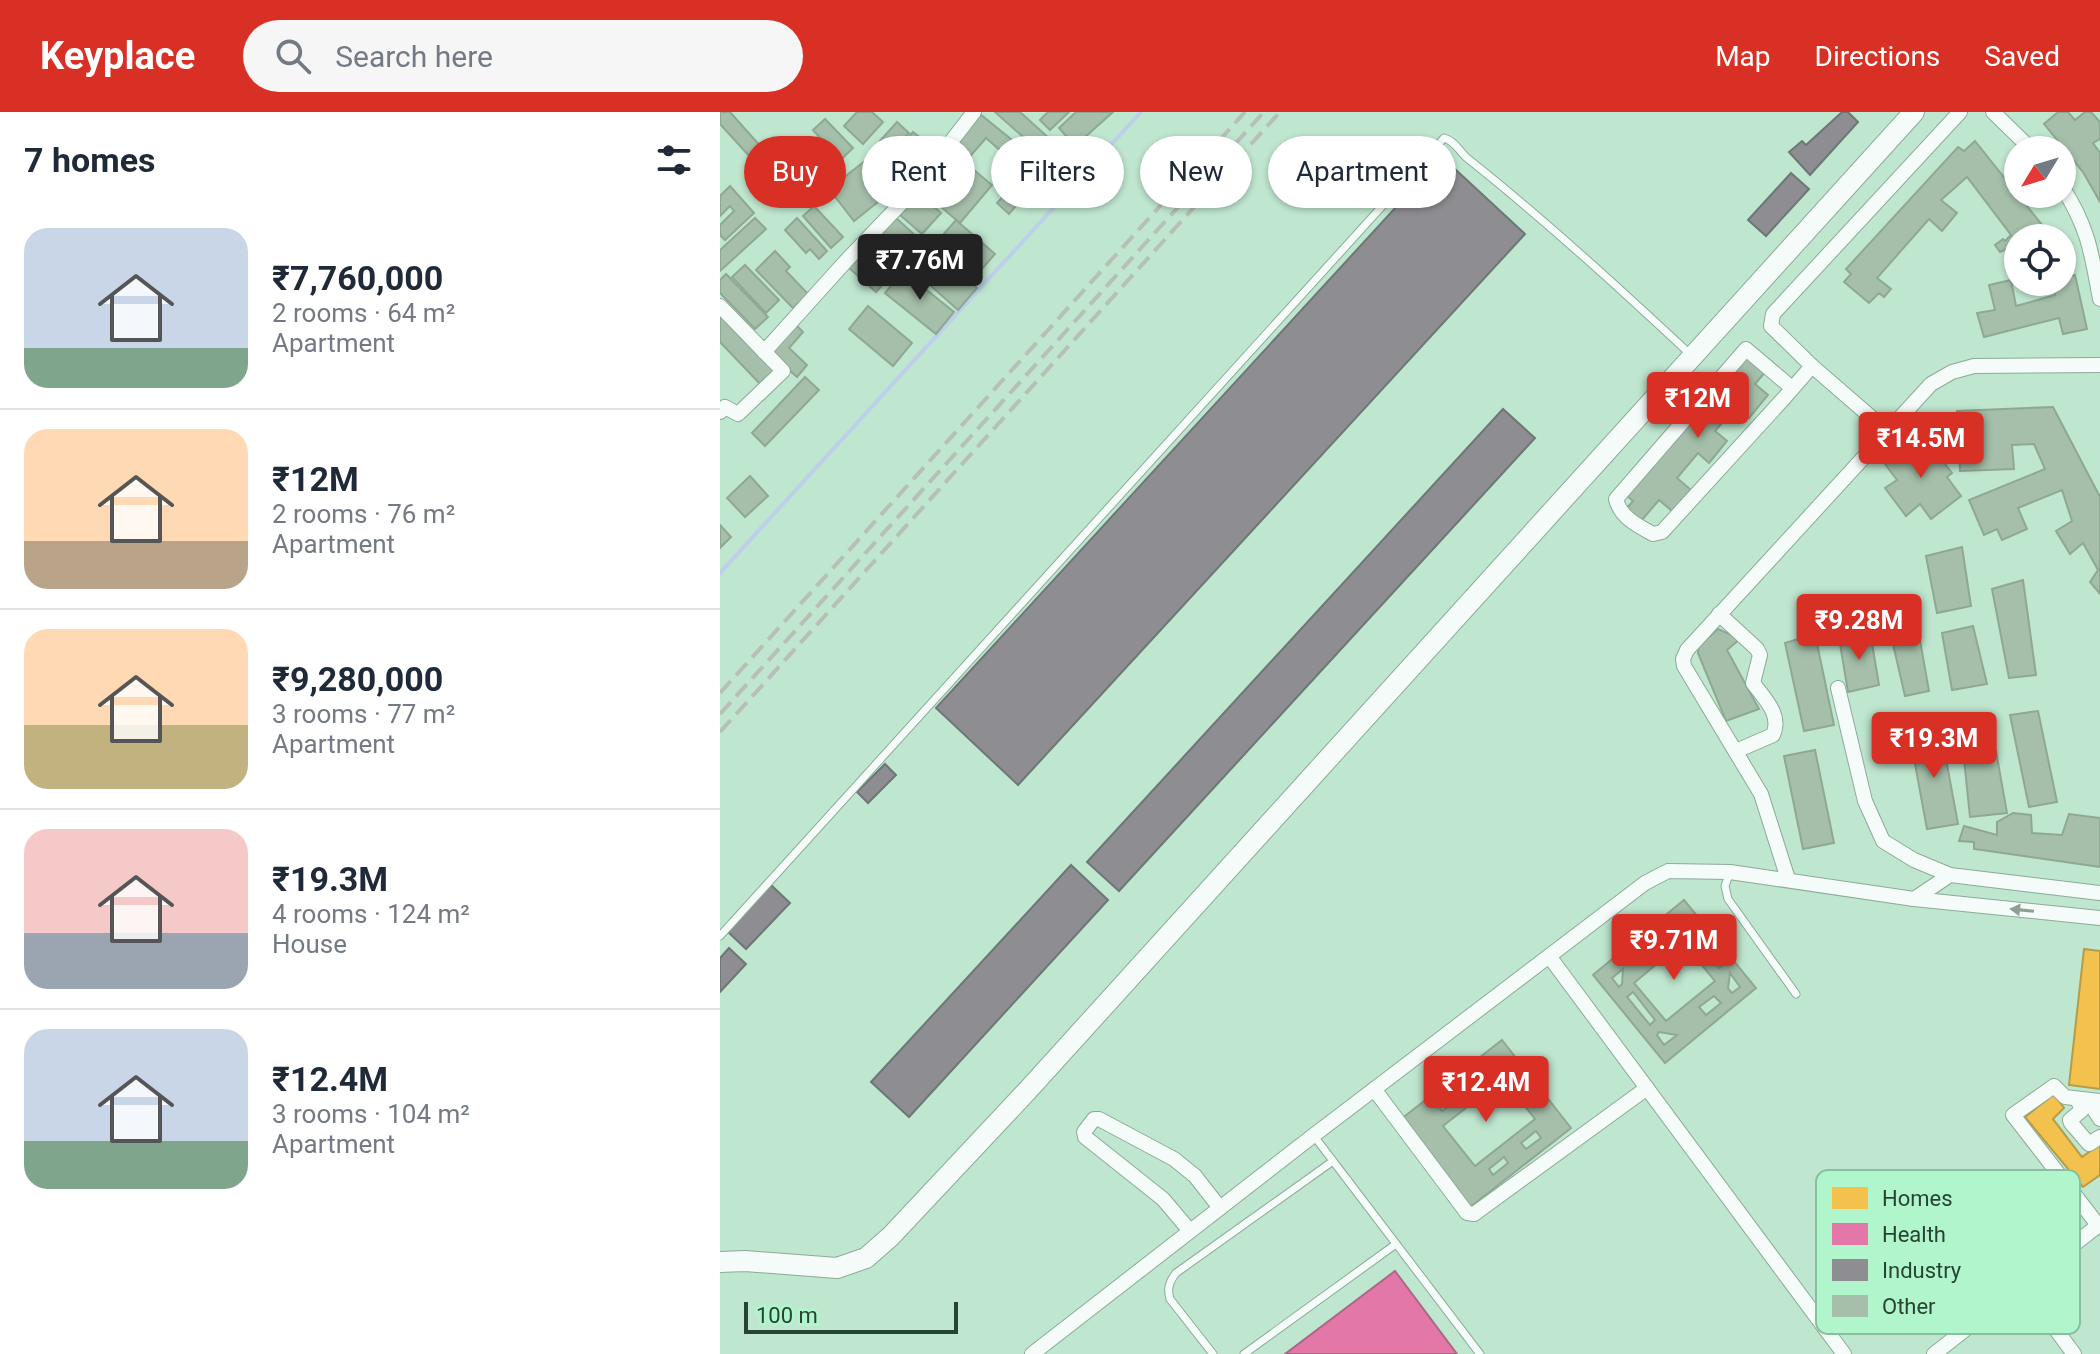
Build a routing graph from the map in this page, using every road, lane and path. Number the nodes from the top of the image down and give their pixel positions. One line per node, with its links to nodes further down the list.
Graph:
1 (974, 112): 9 (street)
2 (1960, 112): 12 (street)
3 (1993, 112): 5 (street)
4 (1906, 115): 10 (street)
5 (2018, 136)
6 (2075, 208): 7 (street)
7 (2100, 299)
8 (720, 306): 9 (street)
9 (764, 352): 14 (street)
10 (1693, 357): 27 (lane); 44 (street)
11 (2100, 365): 15 (street)
12 (1812, 366): 13 (street); 15 (street)
13 (1792, 388): 13 (street)
14 (720, 412)
15 (1887, 431): 16 (street)
16 (1719, 614): 18 (street); 18 (street)
17 (1838, 688): 20 (street)
18 (1736, 751): 21 (street)
19 (1730, 872): 21 (street); 28 (street); 29 (lane)
20 (1950, 875): 22 (street); 24 (street)
21 (1788, 879): 24 (street)
22 (2079, 891): 23 (street); 25 (street)
23 (2100, 893)
24 (1914, 899): 25 (street, one-way to 24)
25 (2078, 916): 26 (street)
26 (2100, 918)
27 (720, 936)
28 (1549, 956): 30 (street); 31 (street)
29 (1796, 994)
30 (1647, 1088): 31 (street); 45 (street)
31 (1374, 1089): 34 (street)
32 (2088, 1100): 33 (street); 35 (street); 37 (street)
33 (2100, 1119)
34 (1314, 1135): 36 (lane); 39 (street)
35 (2100, 1137)
36 (1333, 1161): 43 (lane); 50 (lane)
37 (2056, 1170)
38 (2080, 1200): 40 (street)
39 (1220, 1208): 41 (street); 41 (street)
40 (2099, 1224): 42 (street)
41 (1190, 1231): 49 (street)
42 (2080, 1239)
43 (1396, 1244): 51 (lane); 52 (lane)
44 (720, 1262)
45 (1816, 1316)
46 (1829, 1334): 53 (street)
47 (1960, 1334): 54 (street)
48 (2059, 1334): 55 (street)
49 (1032, 1354)
50 (1213, 1354)
51 (1244, 1354)
52 (1480, 1354)
53 (1844, 1354)
54 (1934, 1354)
55 (2074, 1354)

